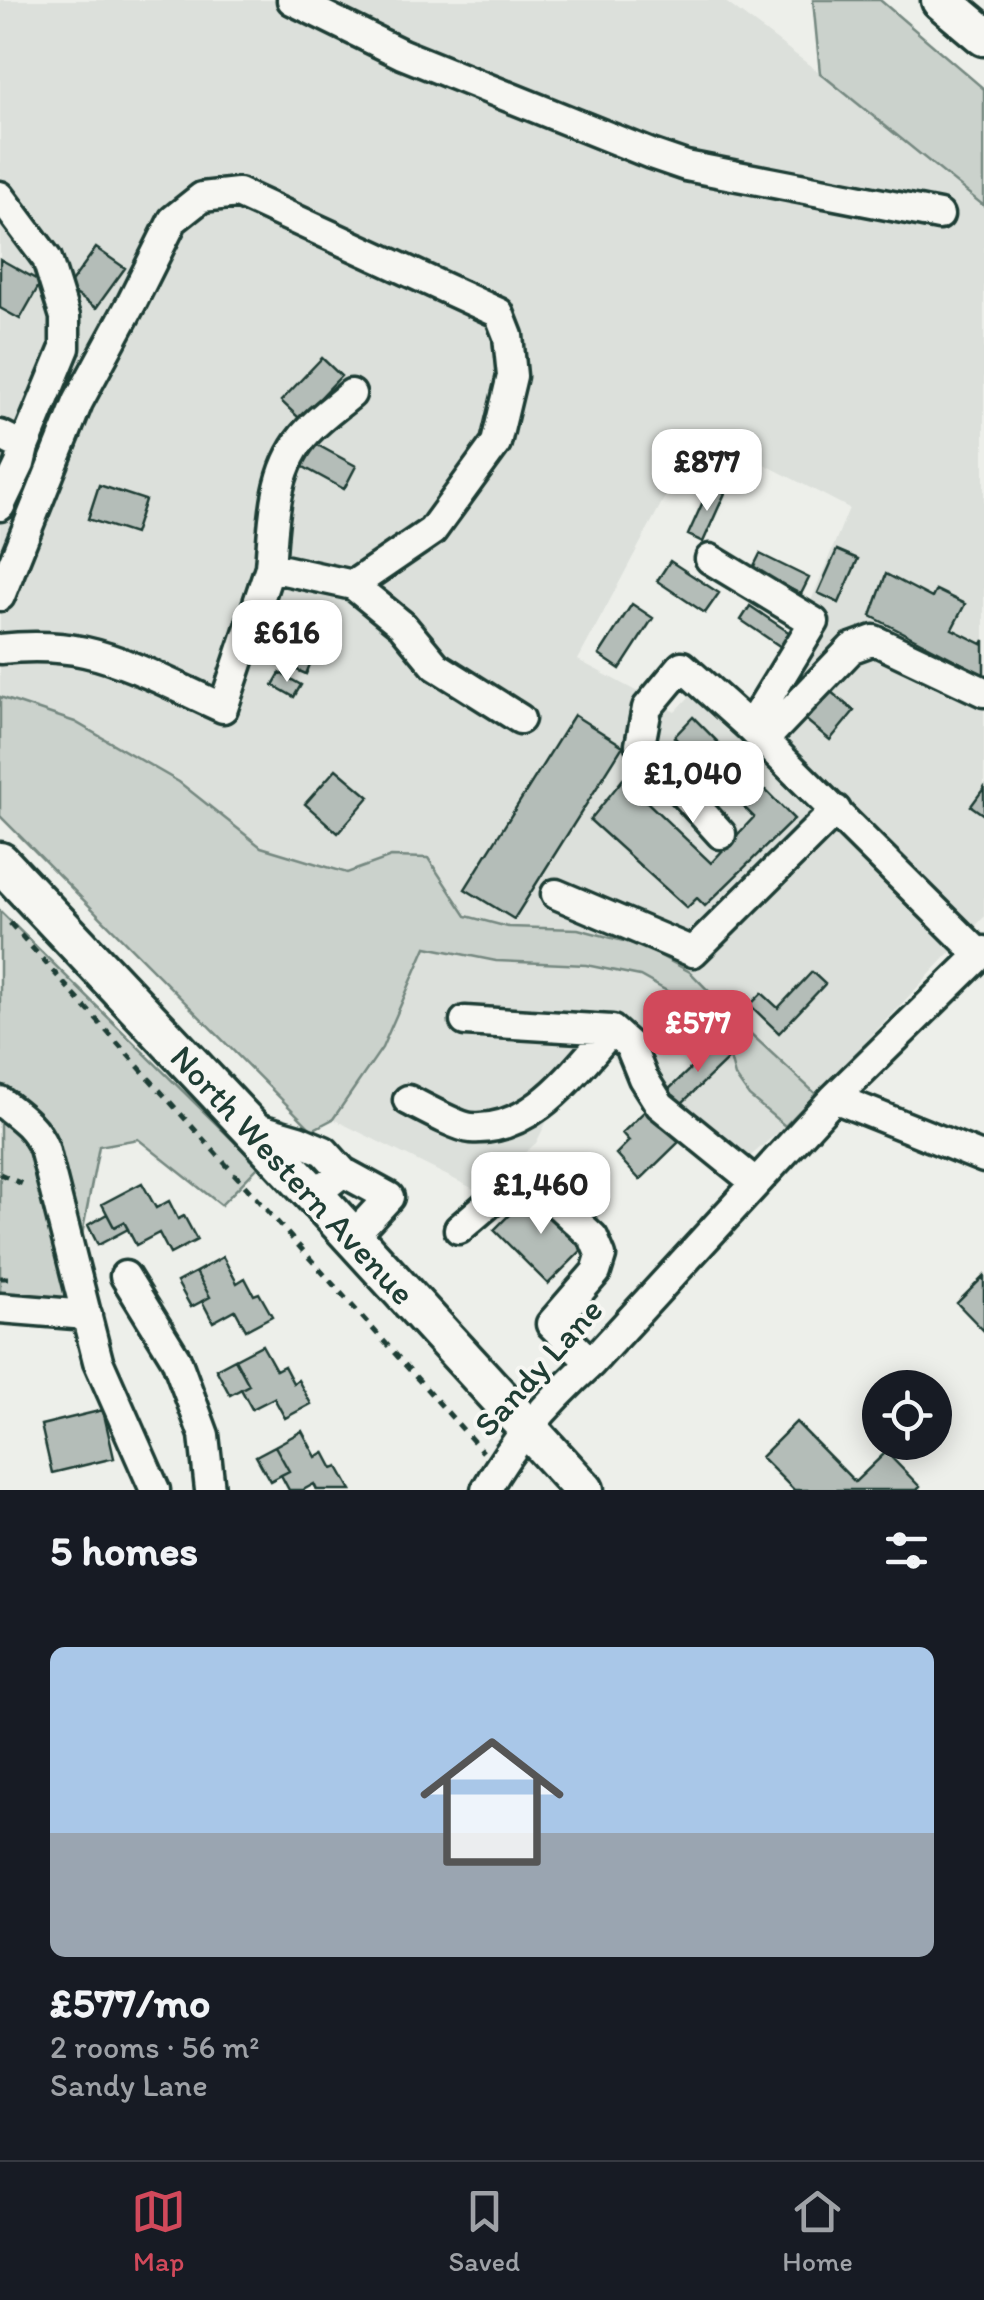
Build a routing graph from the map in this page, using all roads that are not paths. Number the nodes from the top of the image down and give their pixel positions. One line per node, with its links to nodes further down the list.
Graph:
1 (292, 0): 5 (street)
2 (941, 0): 3 (highway)
3 (984, 36)
4 (0, 196): 7 (street)
5 (938, 216)
6 (351, 394): 10 (street)
7 (12, 441): 8 (street)
8 (0, 506)
9 (710, 559): 16 (street)
10 (270, 568): 11 (street); 13 (street)
11 (354, 585): 12 (street); 15 (street)
12 (0, 596)
13 (0, 649)
14 (984, 692): 16 (street)
15 (520, 719)
16 (757, 734): 17 (street); 18 (street)
17 (836, 810): 20 (street); 21 (street)
18 (721, 834)
19 (0, 862): 28 (highway, North Western Avenue)
20 (556, 894)
21 (982, 953): 24 (street, Sandy Lane)
22 (465, 1021): 23 (street)
23 (612, 1030): 26 (street); 29 (street)
24 (834, 1098): 27 (street); 29 (street, Sandy Lane)
25 (0, 1100): 34 (street)
26 (408, 1100)
27 (984, 1158)
28 (329, 1183): 31 (highway, North Western Avenue); 31 (street)
29 (756, 1183): 35 (street, Sandy Lane)
30 (459, 1230): 35 (street)
31 (352, 1236): 36 (highway, North Western Avenue)
32 (125, 1276): 39 (street)
33 (0, 1308): 34 (street)
34 (86, 1315): 38 (street)
35 (591, 1362): 36 (street, Sandy Lane)
36 (527, 1430): 37 (street, Sandy Lane); 40 (highway, North Western Avenue)
37 (492, 1479)
38 (155, 1490)
39 (210, 1490)
40 (584, 1490)

